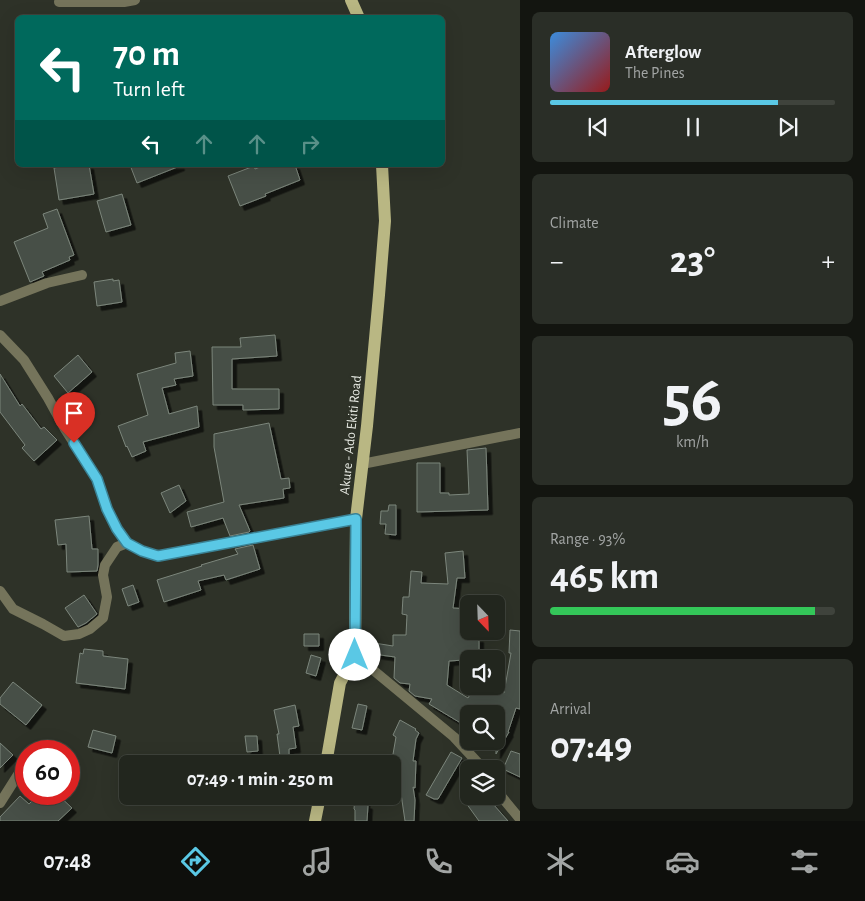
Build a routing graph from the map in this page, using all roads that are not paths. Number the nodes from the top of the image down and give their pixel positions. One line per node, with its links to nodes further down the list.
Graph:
1 (135, 0): 3 (street)
2 (352, 0): 4 (main road)
3 (59, 2)
4 (357, 15)
5 (382, 167): 10 (main road, Akure - Ado Ekiti Road)
6 (82, 275): 7 (street)
7 (0, 301)
8 (0, 335): 12 (street)
9 (520, 433): 10 (street)
10 (362, 464): 11 (main road, Akure - Ado Ekiti Road)
11 (356, 519): 12 (street); 15 (main road, Akure - Ado Ekiti Road)
12 (127, 543): 14 (street)
13 (0, 591): 14 (street)
14 (4, 605)
15 (355, 655): 16 (main road, Akure - Ado Ekiti Road); 17 (street)
16 (328, 755)
17 (475, 760)
18 (15, 779): 20 (street)
19 (505, 801): 22 (street)
20 (0, 803)
21 (318, 805): 23 (main road)
22 (520, 819)
23 (315, 821)

